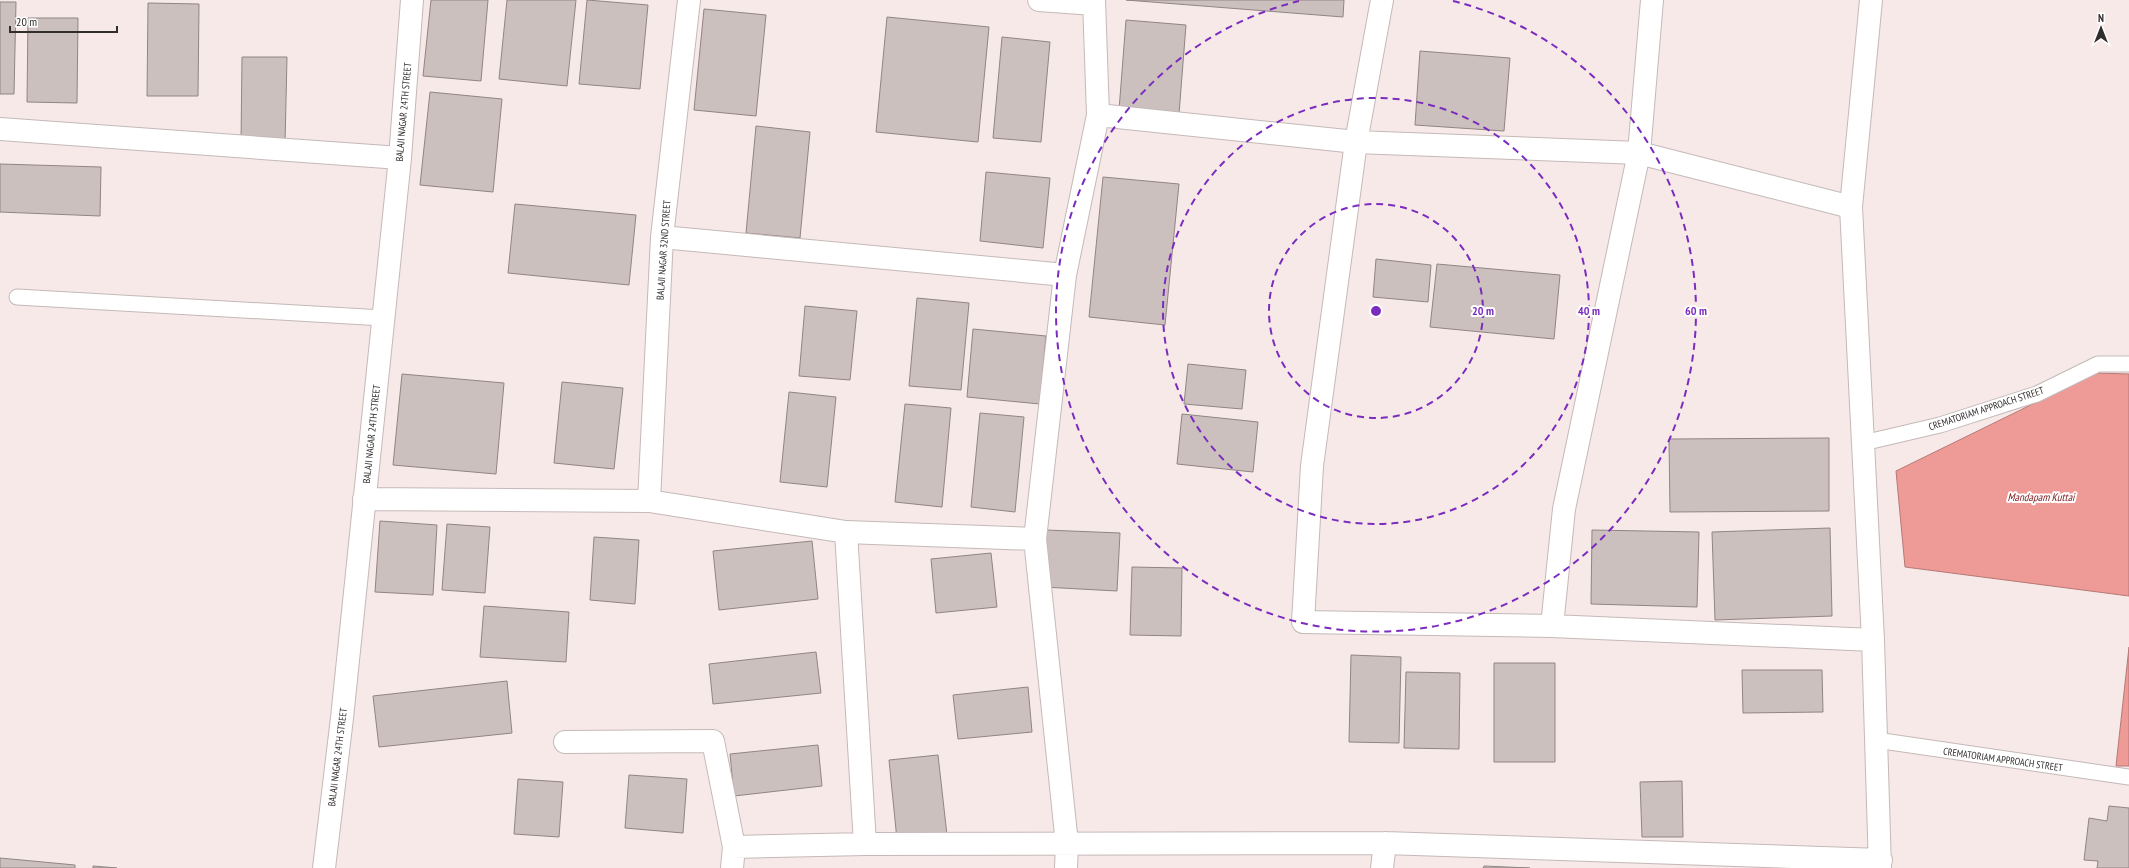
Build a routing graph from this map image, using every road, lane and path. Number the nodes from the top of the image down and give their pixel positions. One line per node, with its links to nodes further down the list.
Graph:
1 (412, 0): 12 (street, BALAJI NAGAR 24TH STREET)
2 (688, 0): 14 (street, BALAJI NAGAR 32ND STREET)
3 (1039, 0): 7 (street)
4 (1382, 0): 10 (street)
5 (1652, 0): 11 (street)
6 (1871, 0): 13 (street)
7 (1094, 2): 8 (street)
8 (1098, 115): 10 (street); 15 (street)
9 (0, 129): 12 (street)
10 (1356, 142): 11 (street); 24 (street)
11 (1639, 153): 13 (street); 24 (street)
12 (400, 158): 17 (street, BALAJI NAGAR 24TH STREET)
13 (1851, 207): 19 (street)
14 (662, 237): 15 (street); 21 (street, BALAJI NAGAR 32ND STREET)
15 (1066, 275): 23 (street)
16 (17, 297): 17 (lane)
17 (383, 318): 20 (street, BALAJI NAGAR 24TH STREET)
18 (2129, 364): 19 (lane, CREMATORIAM APPROACH STREET)
19 (1863, 443): 25 (street)
20 (364, 499): 21 (street); 35 (street, BALAJI NAGAR 24TH STREET)
21 (649, 501): 22 (street)
22 (846, 532): 23 (street); 30 (street)
23 (1035, 539): 31 (street)
24 (1552, 626): 25 (street)
25 (1873, 640): 26 (street)
26 (1876, 740): 28 (lane, CREMATORIAM APPROACH STREET); 34 (street)
27 (565, 742): 32 (street)
28 (2129, 777)
29 (1385, 843): 31 (street); 33 (street); 37 (street)
30 (865, 844): 31 (street); 32 (street)
31 (1067, 844): 36 (street)
32 (733, 858)
33 (1617, 859): 34 (street)
34 (1881, 864)
35 (324, 868)
36 (1066, 868)
37 (1382, 868)

